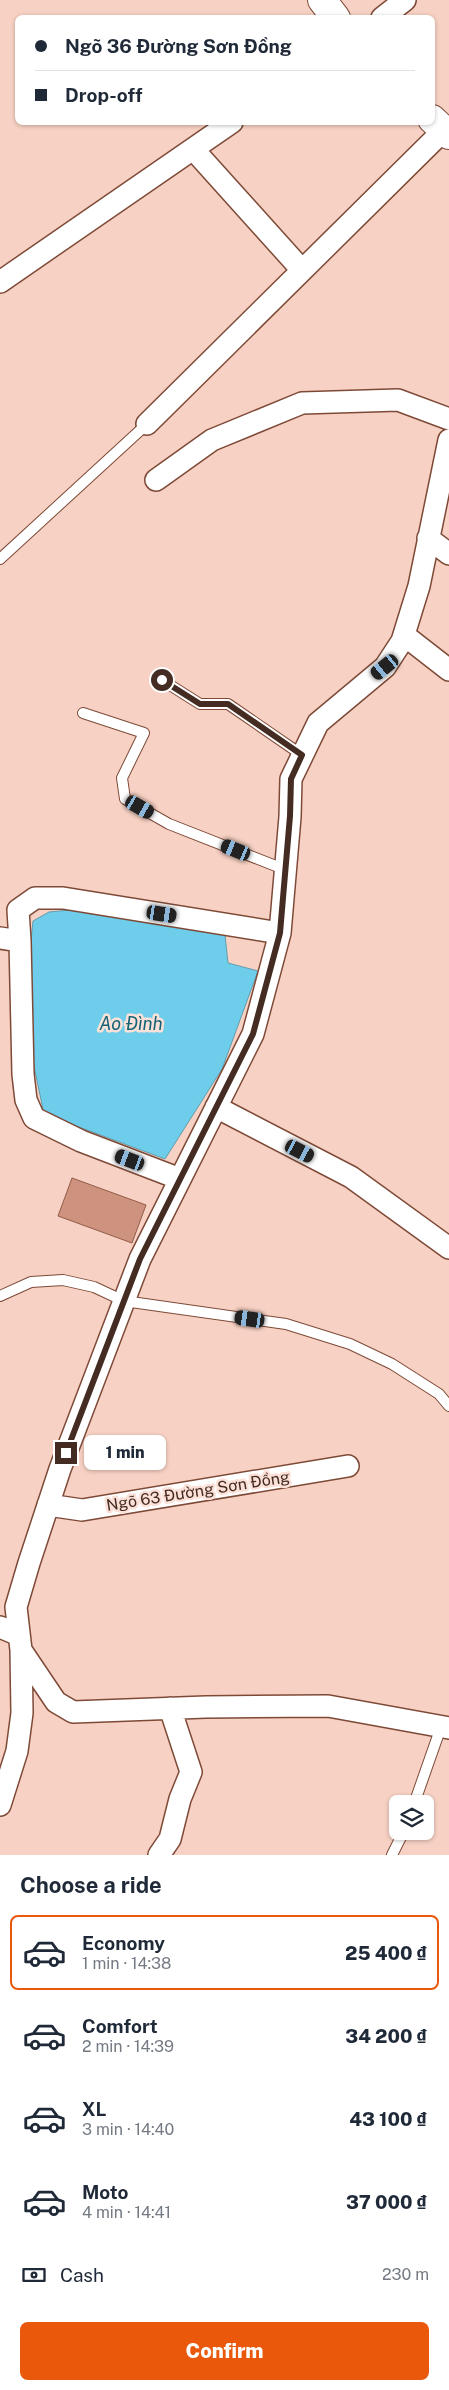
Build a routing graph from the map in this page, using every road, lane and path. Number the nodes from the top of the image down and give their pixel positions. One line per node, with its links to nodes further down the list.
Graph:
1 (322, 0): 3 (main road)
2 (405, 0): 4 (street)
3 (334, 15)
4 (386, 15)
5 (228, 125): 7 (street)
6 (442, 128): 8 (street)
7 (193, 150): 8 (street); 9 (street)
8 (301, 269): 11 (street)
9 (0, 282)
10 (449, 419): 13 (street)
11 (147, 424): 16 (lane)
12 (449, 440): 14 (street)
13 (156, 480)
14 (428, 538): 15 (street); 17 (street)
15 (449, 554)
16 (0, 559)
17 (404, 635): 18 (street); 21 (street)
18 (449, 670)
19 (162, 680): 21 (lane)
20 (83, 713): 22 (lane)
21 (302, 755): 22 (street)
22 (286, 870): 23 (street)
23 (280, 933): 24 (street); 25 (street)
24 (10, 940): 26 (street)
25 (216, 1107): 26 (street); 27 (street)
26 (180, 1178): 29 (street)
27 (449, 1248)
28 (0, 1296): 29 (lane)
29 (124, 1301): 30 (lane); 32 (street)
30 (449, 1406)
31 (348, 1466): 32 (street, Ngõ 63 Đường Sơn Đồng)
32 (48, 1505): 33 (street)
33 (13, 1637): 34 (street); 37 (street)
34 (170, 1708): 35 (street); 39 (street)
35 (445, 1728): 36 (lane)
36 (418, 1795)
37 (0, 1805)
38 (400, 1840): 40 (lane)
39 (159, 1855)
40 (392, 1855)

